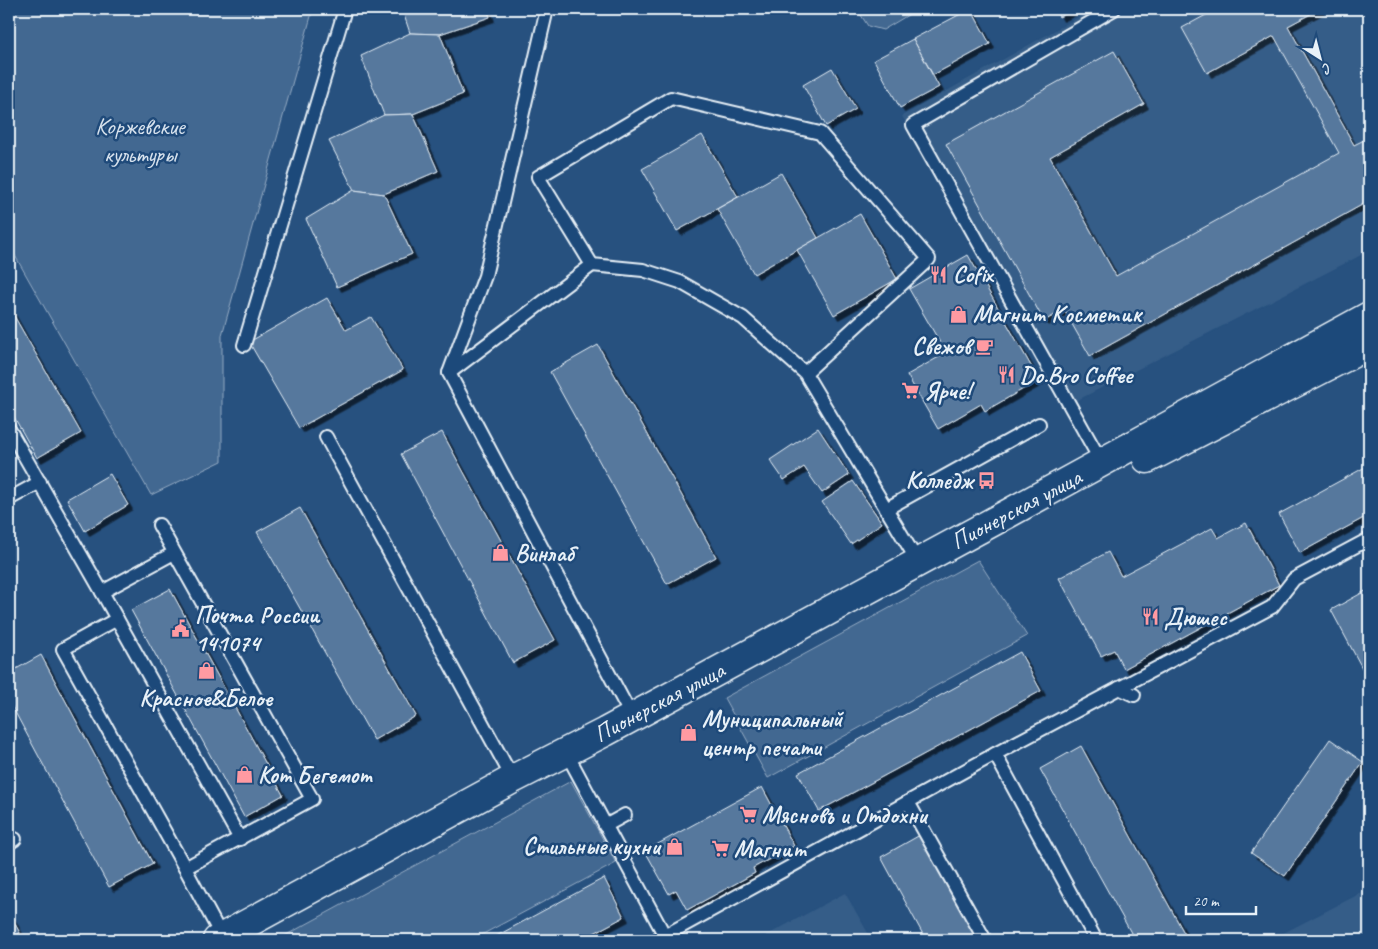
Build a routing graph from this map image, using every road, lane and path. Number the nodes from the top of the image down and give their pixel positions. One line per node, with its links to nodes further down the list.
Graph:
1 (345, 9): 6 (lane)
2 (547, 9): 9 (lane)
3 (1114, 9): 13 (lane)
4 (592, 266): 8 (lane); 8 (lane); 9 (lane)
5 (1369, 316): 13 (main road, Пионерская улица)
6 (244, 345)
7 (1369, 345): 13 (main road, Пионерская улица)
8 (805, 372): 16 (lane)
9 (449, 373): 25 (lane)
10 (1039, 424): 16 (lane)
11 (9, 429): 14 (lane)
12 (326, 437): 28 (lane)
13 (1102, 463): 20 (main road, Пионерская улица)
14 (40, 482): 15 (lane); 21 (lane)
15 (9, 499)
16 (886, 509): 20 (lane)
17 (159, 525): 19 (lane)
18 (1368, 543): 23 (lane)
19 (174, 553): 21 (lane); 32 (lane)
20 (918, 562): 25 (main road, Пионерская улица)
21 (102, 592): 22 (lane)
22 (117, 619): 32 (lane); 33 (lane)
23 (1120, 688): 24 (lane); 27 (lane)
24 (1134, 695)
25 (632, 717): 26 (main road, Пионерская улица)
26 (566, 752): 28 (main road, Пионерская улица); 31 (lane)
27 (995, 754): 29 (lane); 37 (lane)
28 (513, 779): 35 (main road, Пионерская улица)
29 (908, 802): 34 (lane); 36 (lane)
30 (624, 815): 31 (lane)
31 (605, 826): 34 (lane)
32 (240, 839): 33 (lane)
33 (185, 868): 35 (lane)
34 (661, 938)
35 (220, 939)
36 (985, 940)
37 (1096, 940)

